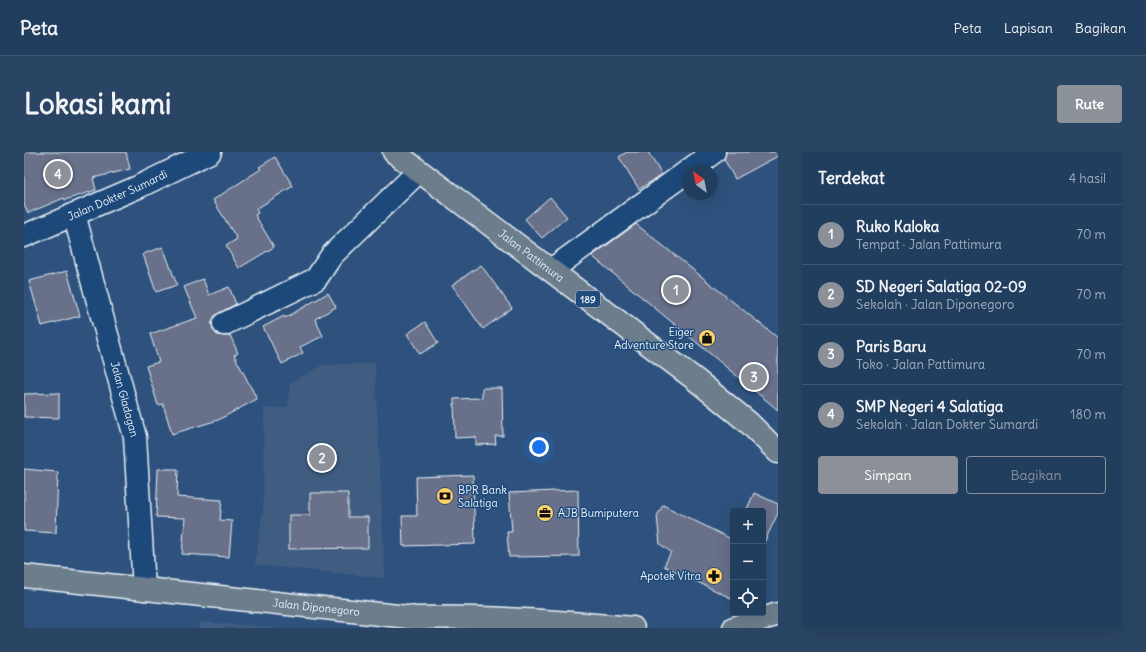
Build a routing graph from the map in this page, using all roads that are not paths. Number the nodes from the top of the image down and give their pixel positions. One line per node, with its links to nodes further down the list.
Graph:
1 (210, 152): 7 (street, Jalan Dokter Sumardi)
2 (394, 152): 5 (main road, Jalan Pattimura / 189)
3 (714, 152): 4 (street)
4 (697, 164)
5 (418, 172): 9 (main road, Jalan Pattimura / 189); 10 (street)
6 (682, 175): 9 (street)
7 (74, 214): 8 (street, Jalan Dokter Sumardi); 13 (street, Jalan Gladagan)
8 (24, 236)
9 (551, 270): 11 (main road, Jalan Pattimura / 189)
10 (224, 324)
11 (778, 452)
12 (24, 576): 13 (main road, Jalan Diponegoro)
13 (144, 589): 15 (main road, Jalan Diponegoro)
14 (778, 614): 19 (main road)
15 (381, 621): 17 (main road, Jalan Diponegoro)
16 (453, 622): 17 (main road, Jalan Diponegoro); 18 (main road, Jalan Diponegoro)
17 (416, 623)
18 (633, 628)
19 (734, 628)

